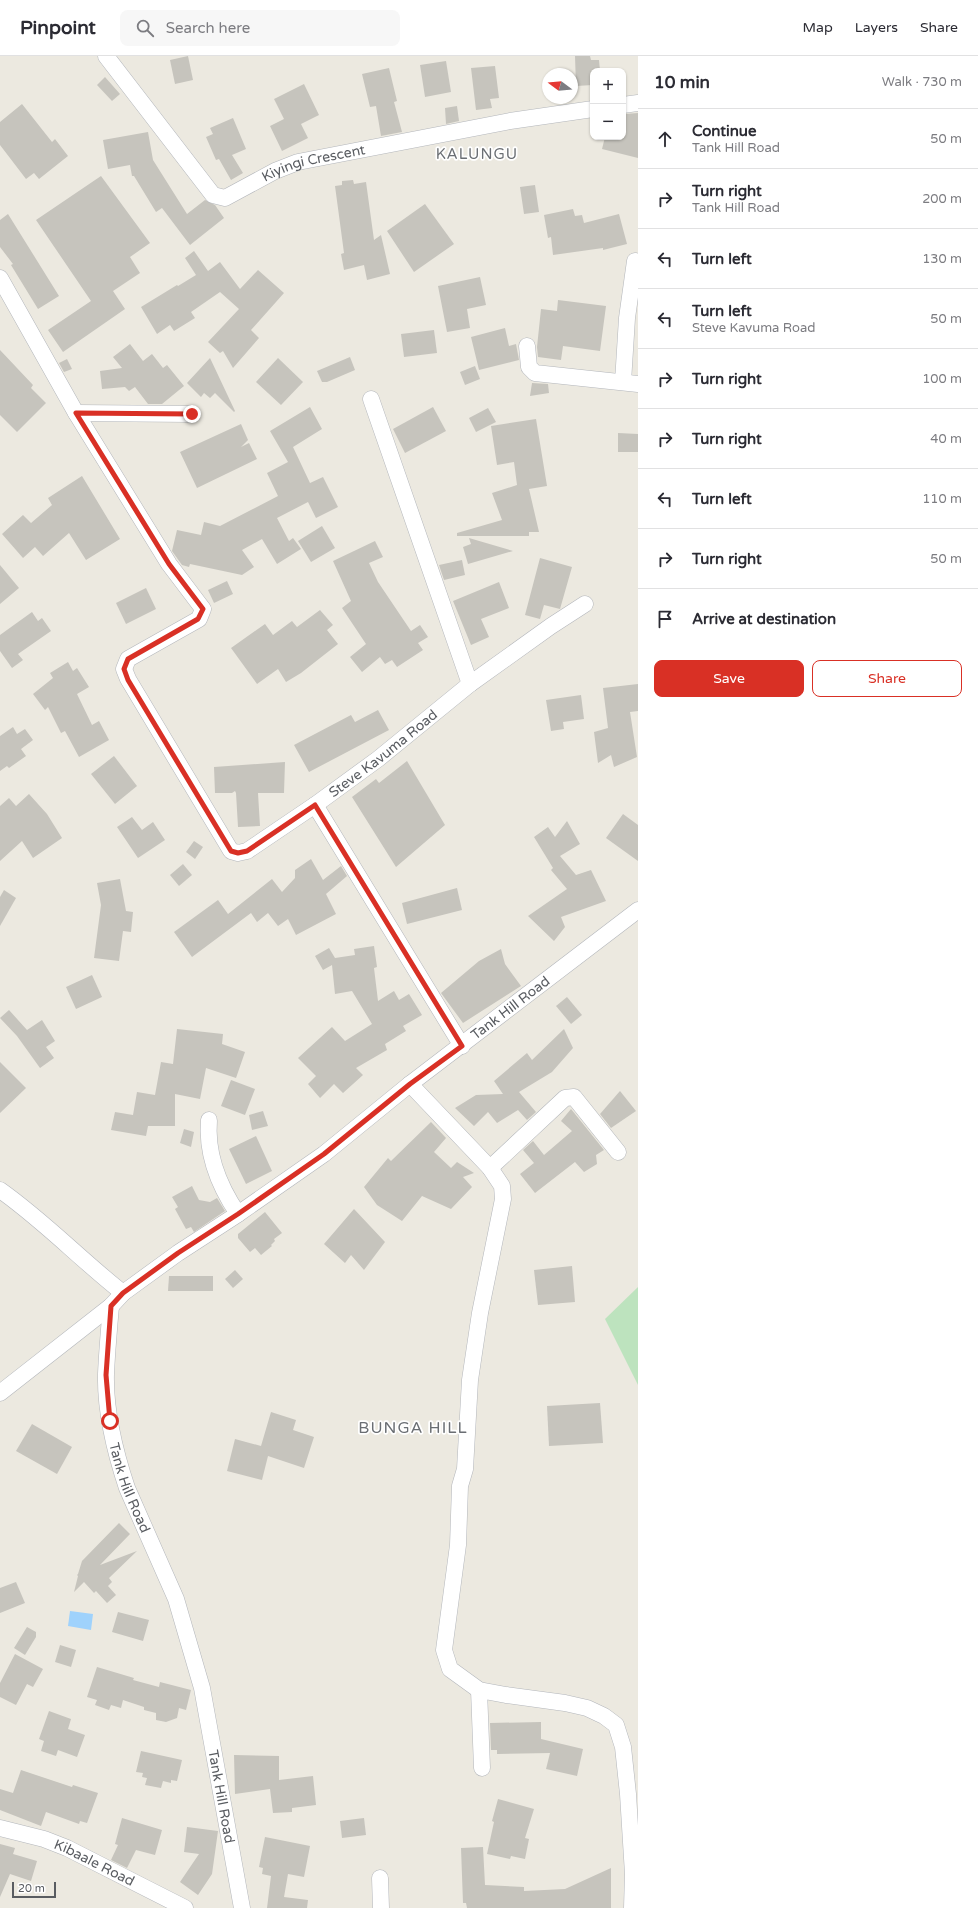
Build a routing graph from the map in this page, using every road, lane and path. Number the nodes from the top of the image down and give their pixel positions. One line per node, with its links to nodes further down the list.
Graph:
1 (106, 56): 4 (street, Kiyingi Crescent)
2 (638, 103): 3 (street)
3 (626, 105)
4 (590, 109)
5 (635, 261): 8 (street)
6 (0, 278): 10 (street)
7 (527, 346): 8 (street)
8 (631, 383)
9 (371, 400): 13 (street)
10 (76, 413): 11 (street); 14 (street, Steve Kavuma Road)
11 (192, 414)
12 (585, 604): 13 (street, Steve Kavuma Road)
13 (470, 684): 14 (street, Steve Kavuma Road)
14 (315, 805): 16 (street)
15 (638, 910): 16 (street, Tank Hill Road)
16 (462, 1046): 17 (street, Tank Hill Road)
17 (410, 1084): 20 (street); 22 (street, Tank Hill Road)
18 (209, 1120): 22 (street)
19 (618, 1152): 20 (street)
20 (490, 1168): 26 (street)
21 (0, 1190): 23 (street)
22 (238, 1214): 23 (street, Tank Hill Road)
23 (123, 1293): 24 (street, Tank Hill Road)
24 (111, 1306): 25 (street); 31 (street, Tank Hill Road)
25 (0, 1393)
26 (479, 1690): 27 (street); 33 (street)
27 (482, 1768)
28 (0, 1828): 30 (street, Kibaale Road)
29 (380, 1878): 32 (street)
30 (185, 1908)
31 (242, 1908)
32 (381, 1908)
33 (632, 1908)

